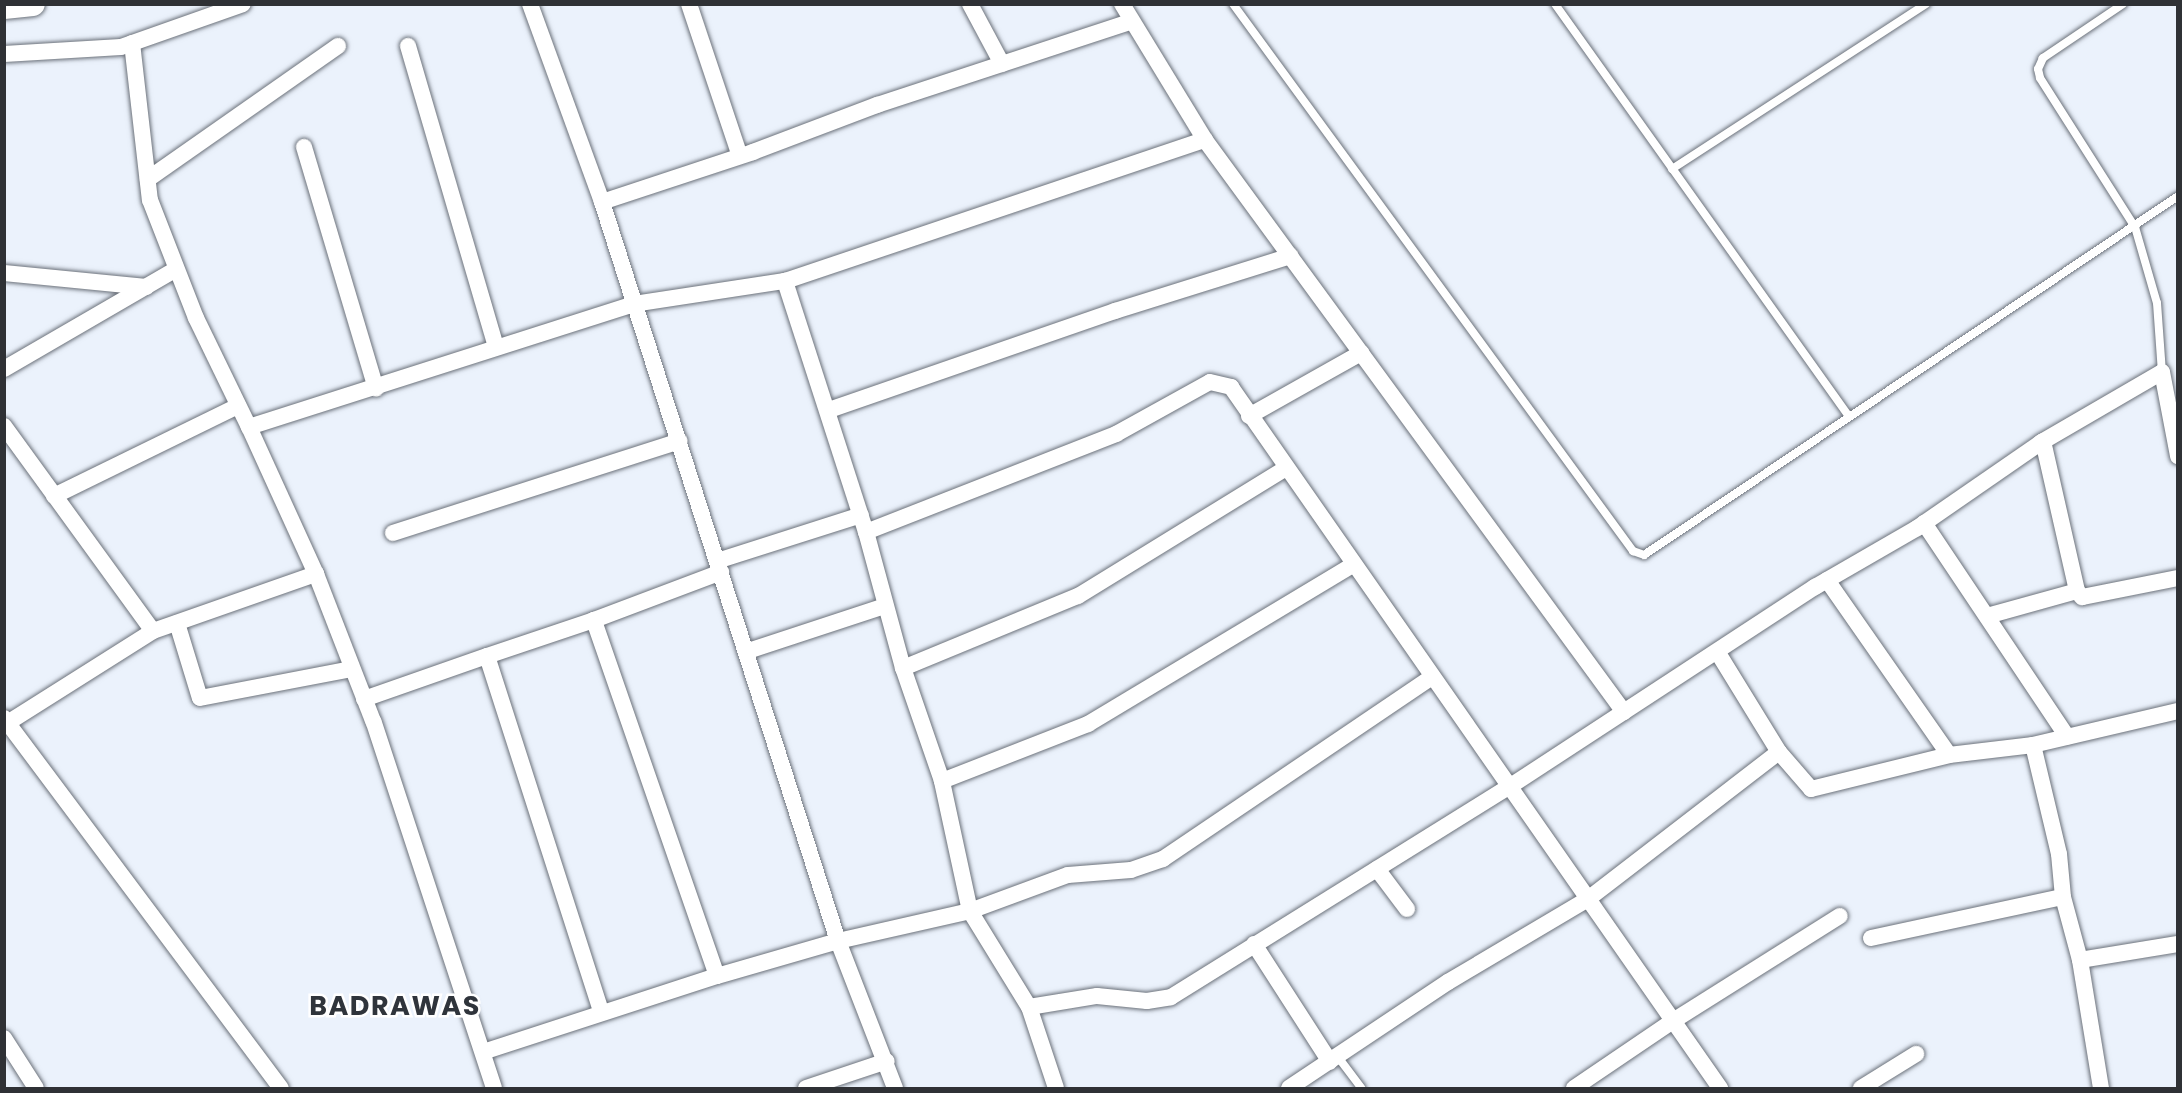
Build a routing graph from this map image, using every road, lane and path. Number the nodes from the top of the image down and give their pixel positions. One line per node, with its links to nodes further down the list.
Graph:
1 (33, 4): 11 (street)
2 (243, 4): 13 (street)
3 (530, 4): 24 (street)
4 (689, 4): 20 (street)
5 (970, 4): 17 (street)
6 (1122, 4): 12 (street)
7 (1233, 4): 39 (lane)
8 (1555, 4): 21 (lane)
9 (1926, 4): 21 (lane)
10 (2123, 4): 25 (lane)
11 (4, 7)
12 (1132, 21): 17 (street); 18 (street)
13 (132, 43): 16 (street); 22 (street)
14 (338, 46): 22 (street)
15 (408, 46): 32 (street)
16 (4, 54)
17 (1002, 64): 20 (street)
18 (1205, 140): 26 (street); 29 (street)
19 (304, 147): 36 (street)
20 (740, 156): 24 (street)
21 (1672, 169): 39 (lane)
22 (148, 179): 27 (street)
23 (2178, 196): 25 (lane)
24 (602, 202): 31 (street)
25 (2135, 227): 35 (lane); 39 (lane)
26 (1291, 256): 33 (street); 38 (street)
27 (175, 270): 30 (street); 37 (street)
28 (4, 273): 30 (street)
29 (784, 281): 31 (street); 38 (street)
30 (146, 287): 34 (street)
31 (634, 304): 32 (street); 43 (street)
32 (496, 347): 36 (street)
33 (1362, 353): 40 (street); 71 (street)
34 (4, 369)
35 (2162, 372): 44 (street); 45 (street)
36 (376, 388): 42 (street)
37 (238, 406): 42 (street); 47 (street)
38 (829, 410): 48 (street)
39 (1848, 415)
40 (1249, 416): 46 (street); 50 (street)
41 (4, 426): 47 (street)
42 (249, 427): 54 (street)
43 (680, 441): 51 (street); 53 (street)
44 (2043, 441): 49 (street); 57 (street)
45 (2178, 456)
46 (1286, 468): 52 (street); 66 (street)
47 (54, 496): 62 (street)
48 (861, 515): 50 (street); 53 (street)
49 (1924, 523): 56 (street); 59 (street)
50 (866, 532): 58 (street)
51 (393, 533)
52 (1353, 565): 68 (street); 77 (street)
53 (719, 566): 60 (street); 63 (street)
54 (316, 574): 61 (street); 67 (street)
55 (2178, 578): 57 (street)
56 (1827, 580): 64 (street); 76 (street)
57 (2077, 591): 59 (street)
58 (885, 606): 63 (street); 66 (street)
59 (1987, 616): 73 (street)
60 (594, 620): 65 (street); 90 (street)
61 (177, 623): 62 (street); 67 (street)
62 (153, 632): 72 (street)
63 (748, 651): 86 (street)
64 (1718, 653): 71 (street); 75 (street)
65 (487, 656): 69 (street); 92 (street)
66 (903, 668): 77 (street)
67 (352, 669): 69 (street)
68 (1432, 677): 78 (street); 83 (street)
69 (364, 699): 95 (street)
70 (2178, 711): 73 (street)
71 (1624, 712): 78 (street)
72 (7, 720): 100 (street)
73 (2067, 737): 74 (street)
74 (2033, 745): 76 (street); 80 (street)
75 (1779, 752): 76 (street); 81 (street)
76 (1949, 754)
77 (942, 781): 83 (street)
78 (1509, 787): 79 (street); 81 (street)
79 (1377, 869): 82 (street); 87 (street)
80 (2063, 897): 85 (street); 89 (street)
81 (1588, 899): 93 (street); 97 (street)
82 (1407, 909)
83 (970, 910): 86 (street); 91 (street)
84 (1840, 916): 93 (street)
85 (1871, 938)
86 (838, 941): 90 (street); 98 (street)
87 (1254, 944): 91 (street); 97 (street)
88 (2178, 944): 89 (street)
89 (2080, 960): 110 (street)
90 (717, 976): 92 (street)
91 (1029, 1007): 104 (street)
92 (601, 1011): 95 (street)
93 (1673, 1021): 107 (street); 108 (street)
94 (4, 1038): 99 (street)
95 (483, 1052): 101 (street)
96 (1916, 1054): 109 (street)
97 (1334, 1060): 105 (street); 106 (lane)
98 (887, 1061): 102 (street); 103 (street)
99 (36, 1089)
100 (281, 1089)
101 (494, 1089)
102 (806, 1089)
103 (896, 1089)
104 (1056, 1089)
105 (1289, 1089)
106 (1361, 1089)
107 (1574, 1089)
108 (1720, 1089)
109 (1861, 1089)
110 (2101, 1089)

